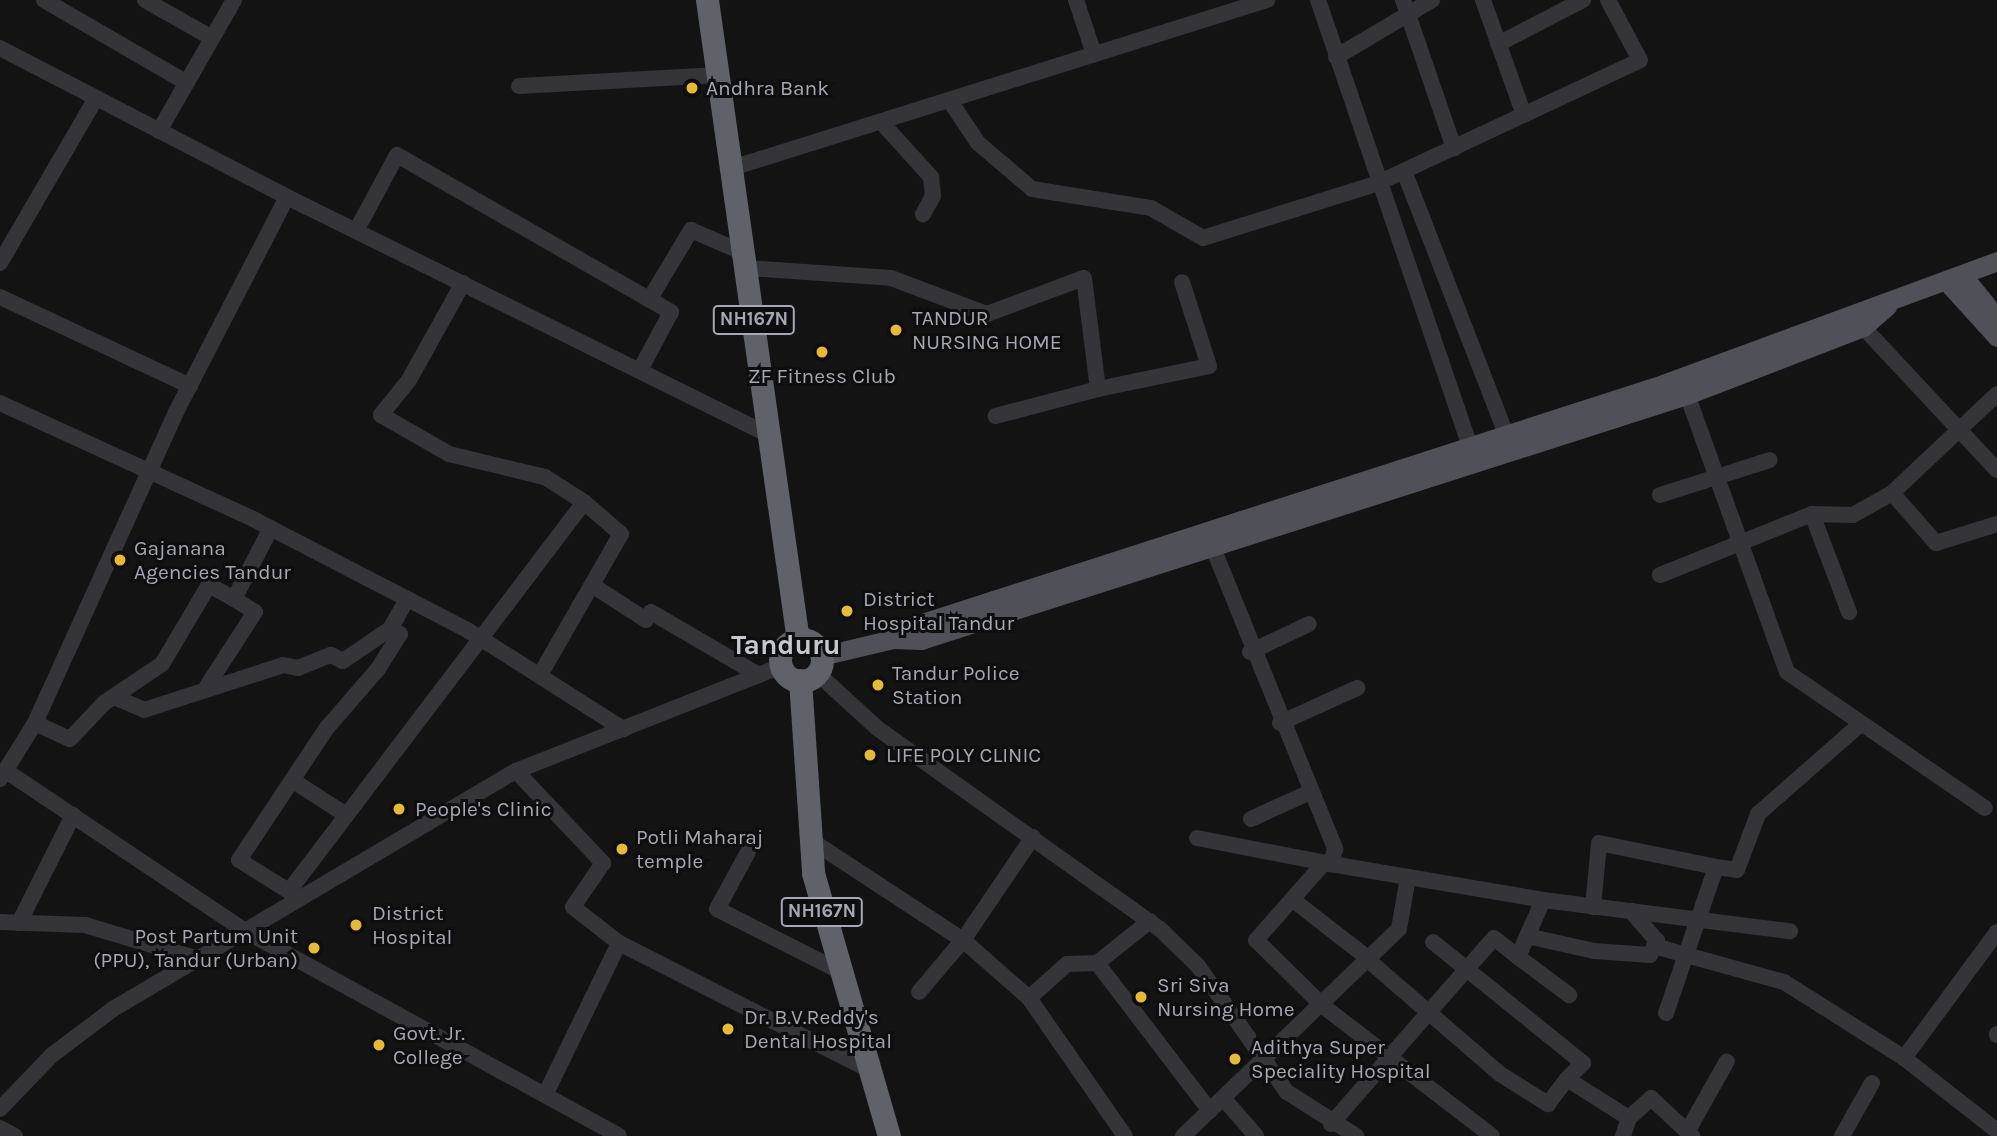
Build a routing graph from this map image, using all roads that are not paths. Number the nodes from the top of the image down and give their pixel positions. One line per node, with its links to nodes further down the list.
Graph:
1 (44, 0): 19 (street)
2 (145, 0): 13 (street)
3 (235, 0): 13 (street)
4 (707, 0): 18 (highway, NH167N)
5 (1076, 0): 16 (street)
6 (1267, 0): 16 (street)
7 (1318, 0): 17 (street)
8 (1432, 0): 12 (street)
9 (1483, 0): 14 (street)
10 (1583, 0): 14 (street)
11 (1608, 0): 23 (street)
12 (1406, 7): 17 (street); 26 (street)
13 (212, 38): 19 (street)
14 (1499, 44): 23 (street)
15 (0, 48): 21 (street)
16 (1094, 54): 22 (street)
17 (1336, 57): 29 (street)
18 (718, 75): 20 (street); 27 (highway, NH167N)
19 (187, 83): 25 (street)
20 (519, 86)
21 (96, 98): 25 (street); 35 (street)
22 (950, 102): 24 (street); 29 (street)
23 (1524, 115): 26 (street)
24 (883, 124): 27 (street); 31 (street)
25 (159, 131): 30 (street)
26 (1454, 148): 28 (street)
27 (732, 168): 33 (highway, NH167N)
28 (1405, 171): 29 (street); 53 (street)
29 (1378, 183): 55 (street)
30 (287, 197): 32 (street); 46 (street)
31 (923, 214)
32 (356, 231): 38 (street); 40 (street)
33 (745, 260): 40 (street); 48 (street); 54 (highway, NH167N)
34 (1997, 261): 36 (main road)
35 (0, 263)
36 (1955, 279): 41 (main road); 42 (main road); 44 (main road)
37 (1182, 282): 48 (street)
38 (463, 283): 45 (street); 62 (street)
39 (0, 297): 46 (street)
40 (649, 300): 45 (street)
41 (1887, 306): 43 (main road); 47 (main road)
42 (1992, 312)
43 (1863, 327): 47 (main road); 52 (street)
44 (1997, 337)
45 (640, 370): 54 (street)
46 (190, 386): 59 (street)
47 (1684, 386): 53 (main road); 55 (main road); 58 (street)
48 (1098, 389): 51 (street)
49 (1997, 394): 52 (street)
50 (0, 404): 59 (street)
51 (996, 416)
52 (1960, 429): 57 (street); 60 (street)
53 (1505, 432): 55 (main road)
54 (771, 436): 76 (highway, NH167N)
55 (1472, 451): 66 (main road)
56 (1770, 460): 58 (street)
57 (1997, 470)
58 (1717, 473): 61 (street); 67 (street)
59 (151, 475): 65 (street); 85 (street)
60 (1892, 494): 63 (street); 64 (street)
61 (1660, 495)
62 (584, 502): 69 (street); 75 (street)
63 (1812, 514): 67 (street); 72 (street)
64 (1997, 524)
65 (271, 527): 70 (street); 71 (street)
66 (1208, 537): 77 (street); 79 (main road)
67 (1743, 545): 68 (street); 87 (street)
68 (1660, 575)
69 (592, 585): 80 (street); 81 (street)
70 (234, 599): 82 (street); 84 (street)
71 (407, 600): 74 (street); 75 (street)
72 (1849, 612)
73 (1309, 624): 77 (street)
74 (390, 629): 82 (street); 91 (street)
75 (481, 637): 80 (street); 95 (street)
76 (798, 640): 78 (highway); 79 (highway)
77 (1250, 652): 86 (street)
78 (781, 666): 79 (highway); 81 (street)
79 (813, 670): 97 (street); 99 (highway, NH167N)
80 (541, 673): 88 (street)
81 (759, 675): 88 (street)
82 (207, 686): 84 (street)
83 (1357, 688): 86 (street)
84 (114, 697): 85 (street)
85 (35, 723): 90 (street)
86 (1280, 723): 92 (street)
87 (1858, 726): 93 (street); 102 (street)
88 (623, 729): 89 (street)
89 (516, 771): 104 (street); 119 (street)
90 (3, 775): 94 (street)
91 (292, 780): 95 (street); 104 (street)
92 (1310, 792): 96 (street); 101 (street)
93 (1984, 808)
94 (73, 815): 112 (street); 113 (street)
95 (346, 816): 104 (street)
96 (1251, 819)
97 (1033, 837): 110 (street); 117 (street)
98 (1197, 838): 101 (street)
99 (809, 839): 117 (street); 127 (highway, NH167N)
100 (748, 852): 127 (street)
101 (1327, 863): 103 (street); 105 (street)
102 (1716, 867): 107 (street); 109 (street)
103 (1408, 877): 106 (street); 124 (street)
104 (295, 894): 113 (street)
105 (1293, 900): 124 (street); 131 (street)
106 (1543, 900): 107 (street); 116 (street)
107 (1593, 907): 108 (street)
108 (1630, 911): 109 (street); 120 (street)
109 (1695, 919): 114 (street); 121 (street)
110 (1150, 921): 125 (street); 137 (street)
111 (0, 922): 112 (street)
112 (19, 923): 122 (street)
113 (245, 930): 122 (street); 141 (street)
114 (1790, 931)
115 (1997, 932): 135 (street)
116 (1527, 936): 120 (street); 123 (street)
117 (963, 940): 128 (street); 130 (street)
118 (1433, 942): 126 (street)
119 (619, 943): 138 (street); 141 (street)
120 (1654, 946): 121 (street)
121 (1685, 953): 133 (street); 135 (street)
122 (192, 957): 143 (street)
123 (1518, 957): 126 (street); 129 (street)
124 (1368, 960): 131 (street); 132 (street)
125 (1097, 963): 130 (street); 144 (street)
126 (1466, 967): 132 (street); 139 (street)
127 (839, 971): 138 (highway, NH167N)
128 (919, 992)
129 (1569, 995)
130 (1029, 998): 153 (street)
131 (1323, 1005): 134 (street); 137 (street)
132 (1427, 1011): 134 (street); 139 (street)
133 (1666, 1013)
134 (1388, 1057): 146 (street); 157 (street)
135 (1904, 1058): 148 (street)
136 (1727, 1061): 149 (street)
137 (1263, 1063): 142 (street); 146 (street)
138 (869, 1070): 152 (highway, NH167N)
139 (1567, 1079): 145 (street)
140 (1872, 1083): 159 (street)
141 (544, 1095): 151 (street)
142 (1224, 1099): 144 (street); 155 (street)
143 (0, 1109)
144 (1210, 1111): 154 (street)
145 (1629, 1118): 149 (street); 158 (street)
146 (1331, 1124): 156 (street)
147 (0, 1128): 150 (street)
148 (1997, 1131)
149 (1690, 1134)
150 (15, 1136)
151 (619, 1136)
152 (889, 1136)
153 (1125, 1136)
154 (1183, 1136)
155 (1256, 1136)
156 (1356, 1136)
157 (1492, 1136)
158 (1623, 1136)
159 (1842, 1136)

